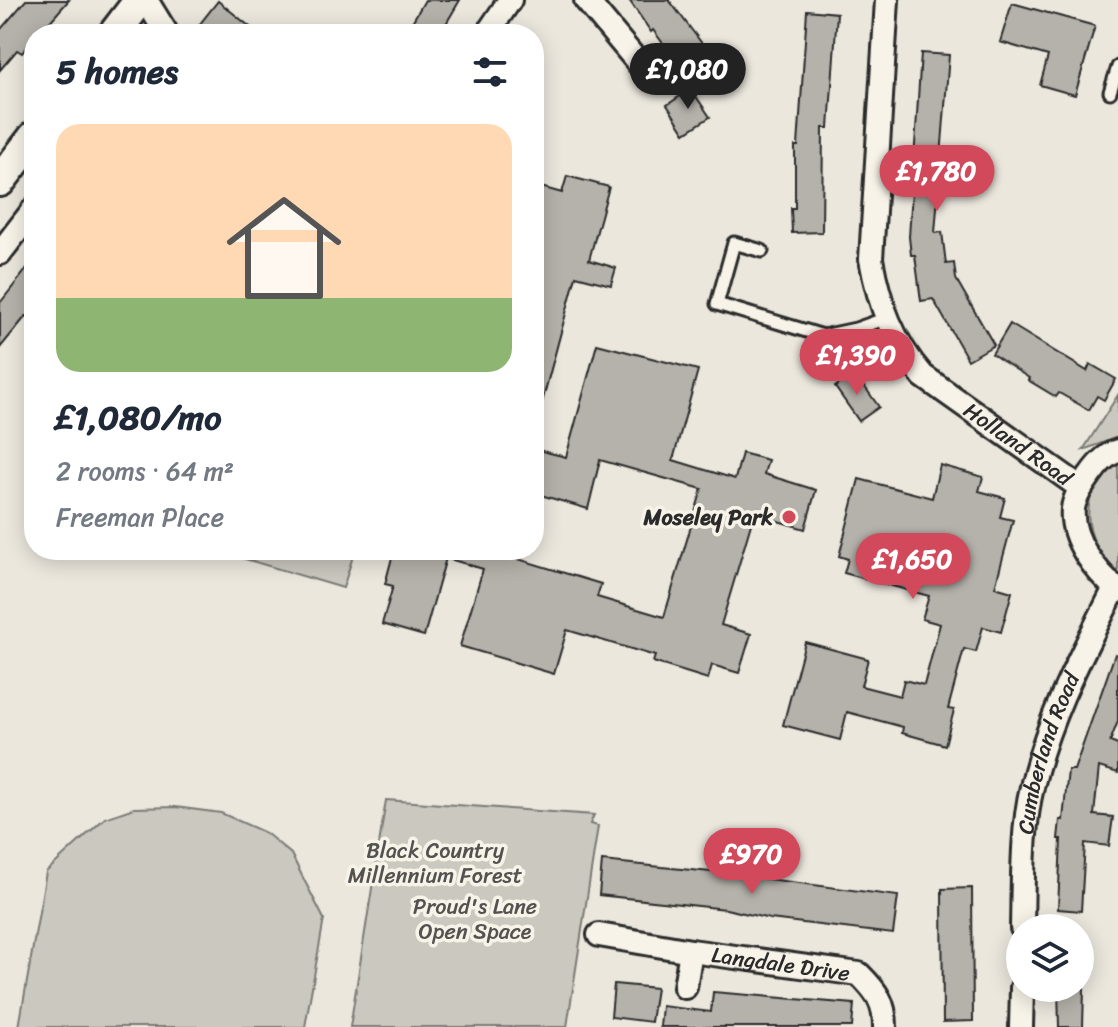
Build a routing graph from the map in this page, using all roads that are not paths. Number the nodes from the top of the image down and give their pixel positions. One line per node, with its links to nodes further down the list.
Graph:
1 (143, 0): 5 (street); 6 (street)
2 (510, 0): 7 (street)
3 (586, 0): 9 (street)
4 (887, 0): 16 (street, Holland Road)
5 (123, 24)
6 (160, 24)
7 (494, 24)
8 (1118, 67): 10 (lane)
9 (646, 72)
10 (1110, 92)
11 (24, 150): 12 (street)
12 (0, 181)
13 (24, 222): 15 (street)
14 (762, 251): 16 (lane)
15 (0, 253)
16 (887, 318): 18 (street, Holland Road)
17 (1118, 451): 18 (street)
18 (1081, 488): 19 (street)
19 (1117, 589): 20 (street, Cumberland Road)
20 (1022, 914)
21 (599, 935): 22 (street, Langdale Drive)
22 (691, 951): 23 (street, Langdale Drive); 25 (street, Langdale Drive)
23 (685, 987)
24 (1022, 1002): 26 (street)
25 (885, 1027)
26 (1021, 1027)

